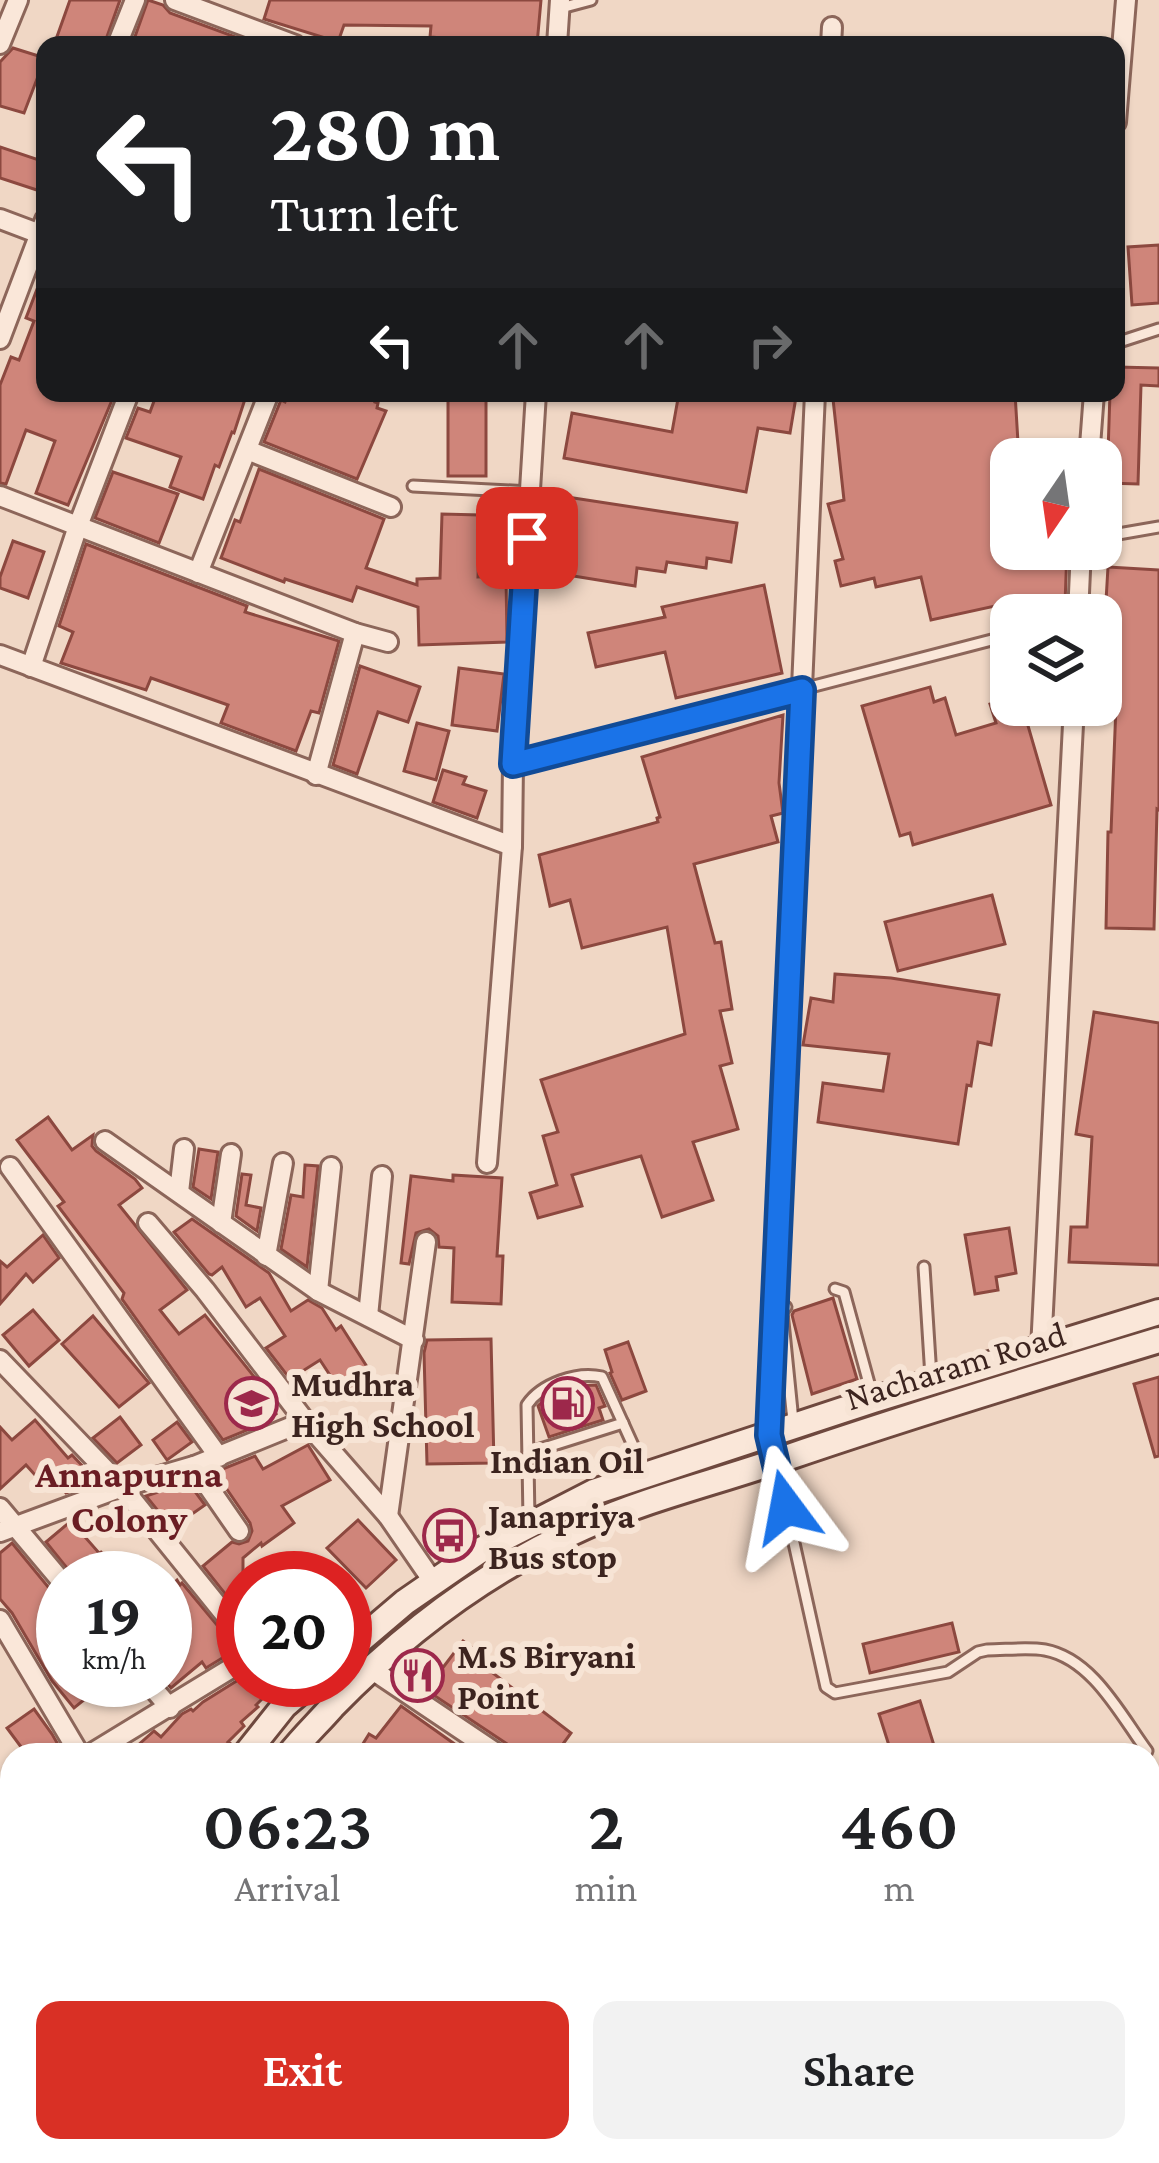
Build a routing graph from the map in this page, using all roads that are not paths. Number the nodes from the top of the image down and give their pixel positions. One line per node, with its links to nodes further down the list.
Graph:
1 (18, 0): 11 (street)
2 (135, 0): 7 (street)
3 (176, 0): 8 (street)
4 (591, 0): 6 (lane)
5 (1126, 0): 10 (street)
6 (560, 4): 9 (street)
7 (121, 36)
8 (271, 36)
9 (558, 36)
10 (1123, 36)
11 (0, 44)
12 (0, 219): 13 (street)
13 (36, 226)
14 (36, 243): 16 (street)
15 (1159, 329): 17 (lane)
16 (0, 339)
17 (1125, 340)
18 (126, 402): 29 (street)
19 (266, 402): 24 (street)
20 (535, 402): 26 (street)
21 (815, 402): 38 (street)
22 (1093, 402): 23 (street)
23 (1091, 438)
24 (247, 450): 28 (street); 32 (street)
25 (413, 486): 26 (lane)
26 (530, 493): 40 (street)
27 (0, 496): 29 (street)
28 (392, 507)
29 (78, 526): 32 (street); 37 (street)
30 (1159, 527): 31 (lane)
31 (1122, 533)
32 (198, 573): 33 (street)
33 (356, 632): 35 (street); 41 (street)
34 (990, 641): 38 (lane)
35 (388, 642)
36 (0, 656): 37 (street)
37 (31, 667): 41 (street)
38 (802, 690): 40 (lane); 70 (street)
39 (1073, 726): 64 (street)
40 (513, 764): 42 (street)
41 (316, 775): 42 (street)
42 (512, 846): 47 (street)
43 (105, 1141): 51 (street)
44 (184, 1149): 51 (street)
45 (231, 1154): 53 (street)
46 (283, 1163): 55 (street)
47 (487, 1163)
48 (10, 1167): 72 (street)
49 (331, 1167): 58 (street)
50 (382, 1176): 61 (street)
51 (179, 1192): 53 (street)
52 (148, 1223): 68 (street)
53 (221, 1223): 55 (street)
54 (426, 1242): 62 (street)
55 (266, 1256): 58 (street)
56 (924, 1267): 66 (lane)
57 (835, 1288): 67 (lane)
58 (318, 1291): 61 (street)
59 (786, 1307): 70 (lane)
60 (1159, 1312): 64 (main road, Nacharam Road)
61 (368, 1316): 62 (street)
62 (413, 1340): 78 (street)
63 (1159, 1340): 73 (main road, Nacharam Road)
64 (1040, 1349): 66 (main road, Nacharam Road)
65 (0, 1360): 76 (street)
66 (932, 1382): 67 (main road, Nacharam Road)
67 (873, 1400): 70 (main road, Nacharam Road)
68 (305, 1421): 72 (street); 78 (street)
69 (623, 1423): 71 (lane); 71 (lane); 75 (lane)
70 (782, 1430): 73 (street); 75 (main road, Nacharam Road)
71 (528, 1453): 79 (lane)
72 (219, 1457): 74 (street)
73 (776, 1462): 87 (main road, Nacharam Road); 98 (lane)
74 (194, 1466): 76 (street); 81 (street)
75 (646, 1474): 79 (main road, Nacharam Road)
76 (122, 1487): 80 (street); 84 (street)
77 (0, 1508): 80 (street)
78 (388, 1516): 83 (street)
79 (529, 1524): 83 (main road, Nacharam Road)
80 (7, 1529): 82 (street)
81 (238, 1531)
82 (36, 1557)
83 (434, 1582): 86 (main road, Nacharam Road)
84 (216, 1604)
85 (0, 1620): 93 (street)
86 (372, 1627)
87 (372, 1667)
88 (372, 1671): 97 (street)
89 (216, 1678): 92 (street)
90 (283, 1707): 95 (main road)
91 (334, 1707): 96 (main road, Nacharam Road)
92 (170, 1708): 94 (street)
93 (73, 1743)
94 (110, 1743)
95 (254, 1743)
96 (300, 1743)
97 (466, 1743)
98 (1141, 1743)

